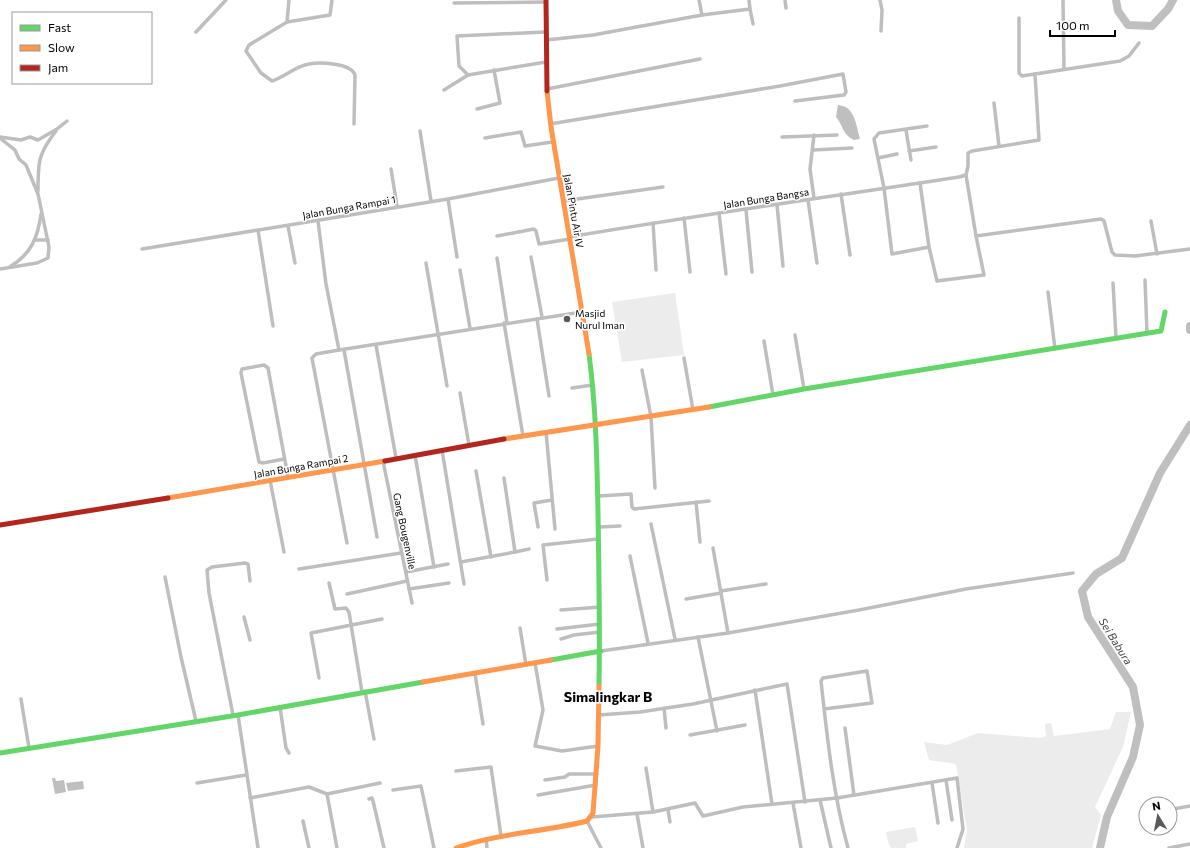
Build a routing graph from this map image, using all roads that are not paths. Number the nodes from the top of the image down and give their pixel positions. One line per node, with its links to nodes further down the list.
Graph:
1 (226, 0): 18 (street)
2 (289, 0): 15 (street)
3 (332, 0): 15 (street)
4 (699, 0): 13 (street)
5 (749, 0): 12 (street)
6 (786, 0): 11 (street)
7 (880, 0): 17 (street)
8 (1063, 0): 24 (street)
9 (546, 1): 10 (street); 19 (street, Jalan Pintu Air IV)
10 (454, 3)
11 (786, 8)
12 (750, 9): 13 (street); 16 (street)
13 (702, 16): 20 (street)
14 (1019, 18): 26 (street)
15 (287, 22): 34 (street)
16 (754, 24)
17 (881, 31)
18 (196, 32)
19 (545, 32): 20 (street, Jalan Pintu Air IV); 27 (street)
20 (546, 40): 23 (street, Jalan Pintu Air IV)
21 (1139, 43): 24 (street)
22 (700, 59): 28 (street)
23 (546, 62): 25 (street); 28 (street, Jalan Pintu Air IV)
24 (1064, 69): 26 (street)
25 (494, 70): 27 (street); 32 (street)
26 (1035, 74): 46 (street)
27 (468, 75): 29 (street)
28 (547, 89): 35 (street, Jalan Pintu Air IV)
29 (444, 90)
30 (795, 101): 35 (street)
31 (994, 103): 46 (street)
32 (477, 109)
33 (67, 121): 37 (street)
34 (354, 124)
35 (550, 124): 45 (street, Jalan Pintu Air IV)
36 (927, 126): 38 (street)
37 (57, 129): 43 (street); 60 (street)
38 (906, 130): 50 (street); 52 (street)
39 (420, 131): 65 (street)
40 (814, 135): 41 (street); 42 (street); 49 (street)
41 (838, 135)
42 (782, 137)
43 (0, 138): 60 (street)
44 (485, 138): 45 (street)
45 (552, 142): 56 (street, Jalan Pintu Air IV)
46 (999, 146): 55 (street)
47 (936, 147): 50 (street)
48 (852, 148): 49 (street)
49 (813, 150): 62 (street)
50 (909, 151): 53 (street)
51 (897, 154): 52 (street)
52 (878, 158): 59 (street)
53 (911, 160)
54 (391, 169): 68 (street)
55 (966, 175): 57 (street, Jalan Bunga Bangsa); 79 (street)
56 (559, 178): 63 (street, Jalan Bunga Rampai 1); 66 (street, Jalan Pintu Air IV)
57 (920, 183): 59 (street, Jalan Bunga Bangsa); 83 (street)
58 (663, 187): 66 (street)
59 (884, 188): 61 (street, Jalan Bunga Bangsa); 83 (street)
60 (38, 194): 69 (street)
61 (841, 194): 62 (street, Jalan Bunga Bangsa); 87 (street)
62 (814, 198): 64 (street, Jalan Bunga Bangsa)
63 (448, 199): 65 (street, Jalan Bunga Rampai 1); 88 (street)
64 (808, 200): 67 (street, Jalan Bunga Bangsa); 92 (street)
65 (431, 201): 68 (street, Jalan Bunga Rampai 1)
66 (563, 201): 80 (street, Jalan Pintu Air IV)
67 (777, 205): 70 (street, Jalan Bunga Bangsa); 94 (street)
68 (397, 206): 73 (street, Jalan Bunga Rampai 1)
69 (42, 210): 81 (street); 82 (street)
70 (746, 210): 71 (street, Jalan Bunga Bangsa); 100 (street)
71 (719, 213): 72 (street, Jalan Bunga Bangsa); 101 (street)
72 (684, 218): 75 (street, Jalan Bunga Bangsa); 99 (street)
73 (318, 221): 76 (street, Jalan Bunga Rampai 1); 119 (street)
74 (1151, 221): 86 (street)
75 (653, 223): 80 (street, Jalan Bunga Bangsa); 98 (street)
76 (288, 226): 77 (street, Jalan Bunga Rampai 1); 91 (street)
77 (258, 230): 84 (street, Jalan Bunga Rampai 1); 110 (street)
78 (497, 236): 80 (street, Jalan Bunga Bangsa)
79 (976, 236): 83 (street); 86 (street)
80 (570, 238): 105 (street, Jalan Pintu Air IV)
81 (36, 240): 82 (street); 95 (street)
82 (48, 240): 95 (street)
83 (929, 248)
84 (142, 249)
85 (1190, 249): 86 (street)
86 (1157, 254)
87 (850, 256)
88 (457, 257)
89 (531, 257): 107 (street)
90 (497, 258): 109 (street)
91 (295, 263)
92 (818, 263)
93 (426, 264): 113 (street)
94 (783, 266)
95 (8, 268): 96 (street)
96 (0, 269)
97 (460, 270): 111 (street)
98 (656, 270)
99 (690, 272)
100 (752, 272)
101 (726, 274)
102 (1145, 280): 112 (street)
103 (1113, 283): 115 (street)
104 (1048, 292): 118 (street)
105 (582, 312): 107 (street); 123 (street, Jalan Pintu Air IV)
106 (1165, 312): 112 (street, Jalan Bunga Rampai 2)
107 (542, 317): 108 (street)
108 (537, 319): 109 (street); 129 (street)
109 (505, 323): 111 (street); 134 (street)
110 (273, 326)
111 (470, 328): 113 (street)
112 (1147, 333): 115 (street, Jalan Bunga Rampai 2)
113 (438, 334): 117 (street); 124 (street)
114 (795, 335): 126 (street)
115 (1116, 338): 118 (street, Jalan Bunga Rampai 2)
116 (764, 341): 128 (street)
117 (376, 345): 120 (street); 138 (street)
118 (1055, 349): 126 (street, Jalan Bunga Rampai 2)
119 (339, 350): 120 (street); 142 (street)
120 (344, 350): 141 (street)
121 (684, 358): 130 (street)
122 (642, 370): 131 (street)
123 (593, 385): 125 (street); 132 (street, Jalan Pintu Air IV)
124 (446, 386)
125 (572, 388)
126 (804, 389): 128 (street, Jalan Bunga Rampai 2)
127 (460, 393): 135 (street)
128 (773, 395): 130 (street, Jalan Bunga Rampai 2)
129 (549, 396)
130 (693, 410): 131 (street, Jalan Bunga Rampai 2)
131 (651, 417): 132 (street, Jalan Bunga Rampai 2); 147 (street)
132 (595, 424): 133 (street, Jalan Bunga Rampai 2); 148 (street, Jalan Pintu Air IV)
133 (546, 432): 134 (street, Jalan Bunga Rampai 2); 149 (street)
134 (523, 436): 135 (street, Jalan Bunga Rampai 2)
135 (469, 445): 136 (street, Jalan Bunga Rampai 2)
136 (442, 450): 137 (street, Jalan Bunga Rampai 2); 169 (street)
137 (415, 455): 138 (street, Jalan Bunga Rampai 2); 171 (street)
138 (396, 458): 140 (street, Jalan Bunga Rampai 2)
139 (284, 459): 139 (street); 144 (street)
140 (383, 461): 141 (street, Jalan Bunga Rampai 2); 166 (street, Gang Bougenville)
141 (366, 465): 142 (street, Jalan Bunga Rampai 2); 158 (street)
142 (333, 470): 144 (street, Jalan Bunga Rampai 2); 161 (street)
143 (476, 471): 167 (street)
144 (288, 477): 146 (street, Jalan Bunga Rampai 2)
145 (504, 478): 165 (street)
146 (270, 480): 153 (street, Jalan Bunga Rampai 2); 164 (street)
147 (655, 488)
148 (599, 496): 151 (street); 156 (street, Jalan Pintu Air IV)
149 (552, 500): 155 (street); 157 (street)
150 (708, 500): 151 (street)
151 (696, 502): 160 (street)
152 (651, 524): 200 (street)
153 (0, 525)
154 (620, 526): 156 (street)
155 (538, 527)
156 (599, 528): 159 (street, Jalan Pintu Air IV)
157 (555, 529)
158 (377, 537)
159 (598, 539): 176 (street); 188 (street, Jalan Pintu Air IV)
160 (700, 542)
161 (347, 543)
162 (713, 548): 184 (street)
163 (529, 549): 165 (street)
164 (284, 552)
165 (515, 552): 167 (street)
166 (401, 553): 172 (street); 173 (street, Gang Bougenville)
167 (491, 556): 169 (street)
168 (630, 556): 202 (street)
169 (461, 562): 181 (street)
170 (448, 564): 171 (street)
171 (434, 567): 173 (street)
172 (299, 569)
173 (406, 572): 178 (street, Gang Bougenville)
174 (1073, 573): 197 (street)
175 (165, 577): 217 (street)
176 (546, 580)
177 (250, 581): 215 (street)
178 (407, 582): 183 (street, Gang Bougenville); 185 (street)
179 (329, 583): 193 (street)
180 (449, 583): 183 (street)
181 (464, 584)
182 (766, 584): 184 (street)
183 (409, 589): 187 (street, Gang Bougenville)
184 (721, 592): 186 (street); 197 (street)
185 (347, 594)
186 (686, 599)
187 (412, 603)
188 (600, 607): 189 (street); 192 (street, Jalan Pintu Air IV)
189 (561, 610)
190 (244, 616): 201 (street)
191 (382, 619): 193 (street)
192 (600, 624): 195 (street); 196 (street, Jalan Pintu Air IV)
193 (351, 625): 207 (street); 209 (street)
194 (520, 628): 205 (street)
195 (556, 629)
196 (600, 632): 199 (street); 203 (street, Jalan Pintu Air IV)
197 (728, 633): 198 (street)
198 (698, 637): 200 (street); 211 (street)
199 (561, 639)
200 (675, 639): 202 (street)
201 (250, 640)
202 (648, 643): 203 (street)
203 (601, 651): 204 (street); 216 (street, Jalan Pintu Air IV)
204 (535, 663): 205 (street); 225 (street)
205 (526, 665): 206 (street)
206 (475, 674): 209 (street); 218 (street)
207 (319, 678)
208 (755, 690): 211 (street); 247 (street); 249 (street)
209 (364, 692): 212 (street); 224 (street)
210 (20, 699): 226 (street)
211 (710, 700): 213 (street); 222 (street)
212 (280, 708): 215 (street); 228 (street)
213 (664, 708): 216 (street); 220 (street)
214 (824, 709): 214 (street); 245 (street)
215 (235, 715): 217 (street); 232 (street)
216 (599, 715): 225 (street, Jalan Pintu Air IV)
217 (196, 721): 226 (street)
218 (483, 724)
219 (744, 725): 222 (street)
220 (666, 728)
221 (845, 728): 242 (street)
222 (717, 731): 223 (street)
223 (690, 735)
224 (374, 739)
225 (598, 746): 231 (street, Jalan Pintu Air IV)
226 (29, 748): 227 (street)
227 (0, 753)
228 (289, 753)
229 (646, 768): 253 (street)
230 (456, 771): 261 (street)
231 (597, 774): 233 (street); 238 (street, Jalan Pintu Air IV)
232 (246, 775): 235 (street); 243 (street)
233 (546, 780)
234 (946, 780): 237 (street); 256 (street); 276 (street)
235 (197, 783)
236 (380, 783): 240 (street)
237 (932, 783): 242 (street); 260 (street)
238 (596, 785): 241 (street); 255 (street, Jalan Pintu Air IV)
239 (393, 790): 268 (street)
240 (327, 794): 243 (street); 266 (street)
241 (538, 795)
242 (854, 795): 245 (street)
243 (250, 798): 264 (street)
244 (369, 798): 267 (street)
245 (837, 798): 246 (street); 275 (street)
246 (820, 800): 247 (street); 274 (street)
247 (805, 802): 248 (street)
248 (793, 803): 249 (street); 273 (street)
249 (772, 804): 252 (street)
250 (1190, 806): 251 (street)
251 (1178, 808)
252 (668, 810): 253 (street); 259 (street)
253 (653, 812): 254 (street)
254 (637, 814): 255 (street); 272 (street)
255 (592, 817): 258 (street)
256 (952, 820)
257 (303, 821): 265 (street)
258 (587, 821): 261 (street); 271 (street)
259 (670, 822)
260 (938, 823)
261 (501, 836): 262 (street)
262 (486, 839): 269 (street); 270 (street)
263 (1190, 844): 277 (street)
264 (258, 848)
265 (309, 848)
266 (337, 848)
267 (384, 848)
268 (434, 848)
269 (456, 848)
270 (487, 848)
271 (601, 848)
272 (642, 848)
273 (801, 848)
274 (831, 848)
275 (848, 848)
276 (957, 848)
277 (1169, 848)

